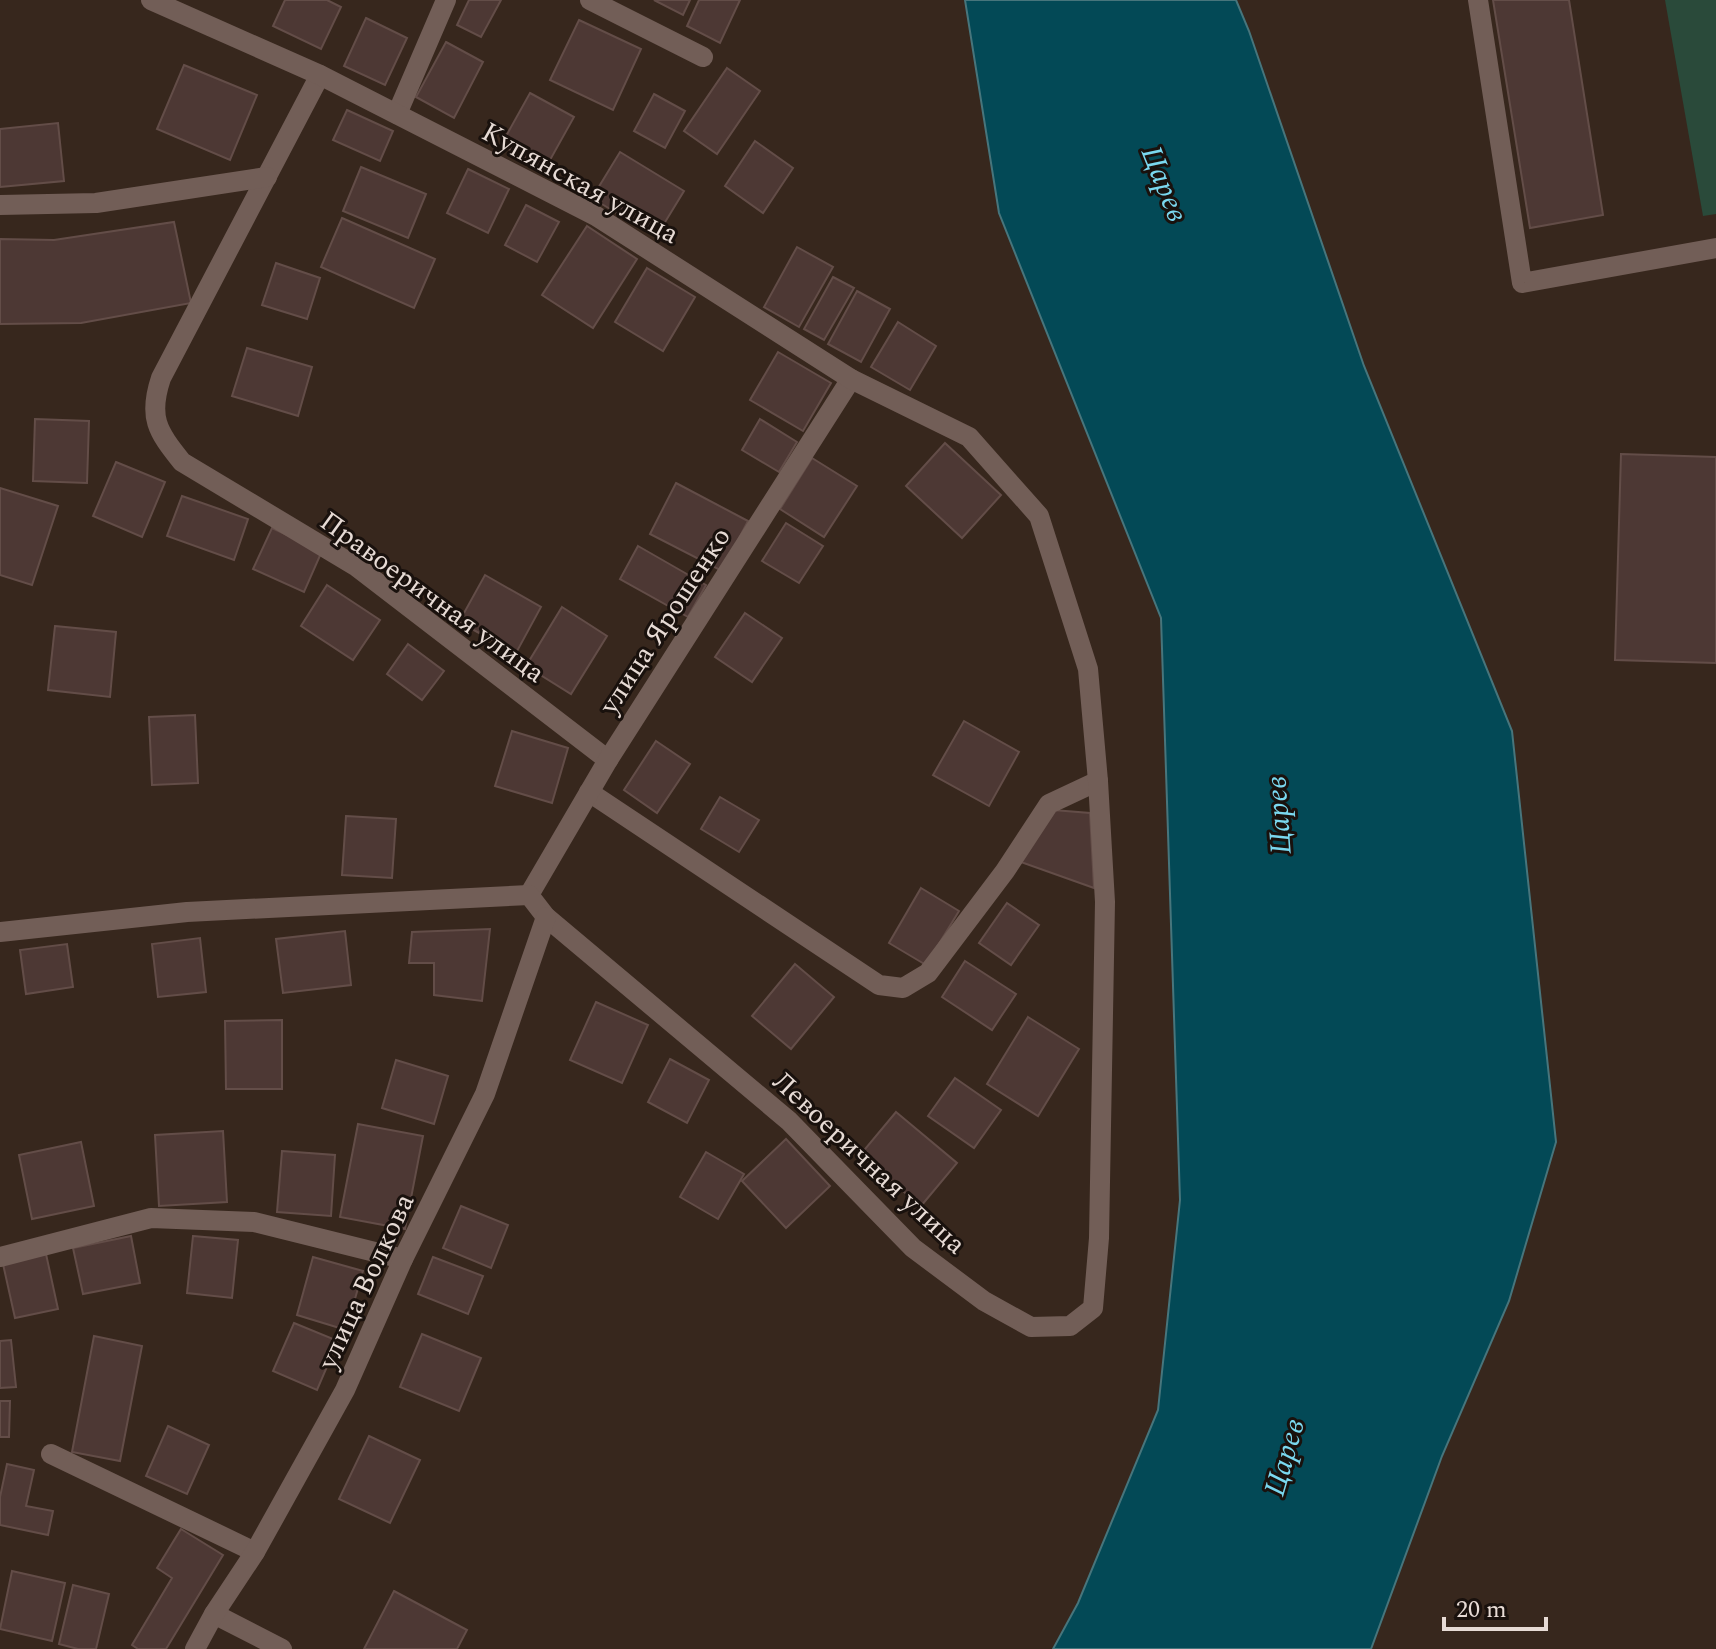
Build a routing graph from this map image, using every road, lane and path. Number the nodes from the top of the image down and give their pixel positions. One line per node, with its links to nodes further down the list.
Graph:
1 (151, 0): 6 (street, Купянская улица)
2 (446, 0): 7 (street)
3 (590, 0): 5 (street)
4 (1478, 0): 10 (street)
5 (703, 57)
6 (320, 75): 7 (street, Купянская улица); 8 (street)
7 (397, 114): 11 (street, Купянская улица)
8 (267, 177): 9 (street); 13 (street, Правоеричная улица)
9 (0, 205)
10 (1716, 248)
11 (851, 379): 12 (street, Купянская улица); 13 (street, улица Ярошенко)
12 (969, 437): 14 (street, Левоеричная улица)
13 (608, 760): 15 (street, улица Ярошенко)
14 (1098, 781): 15 (street); 17 (street, Левоеричная улица)
15 (589, 792): 16 (street, улица Ярошенко)
16 (529, 895): 17 (street, Левоеричная улица); 18 (street)
17 (546, 917): 20 (street, улица Волкова)
18 (0, 932)
19 (0, 1257): 20 (street)
20 (403, 1259): 22 (street, улица Волкова)
21 (51, 1454): 22 (street)
22 (255, 1552): 23 (street, улица Волкова)
23 (214, 1614): 24 (street, улица Волкова); 25 (street)
24 (195, 1649)
25 (282, 1649)

